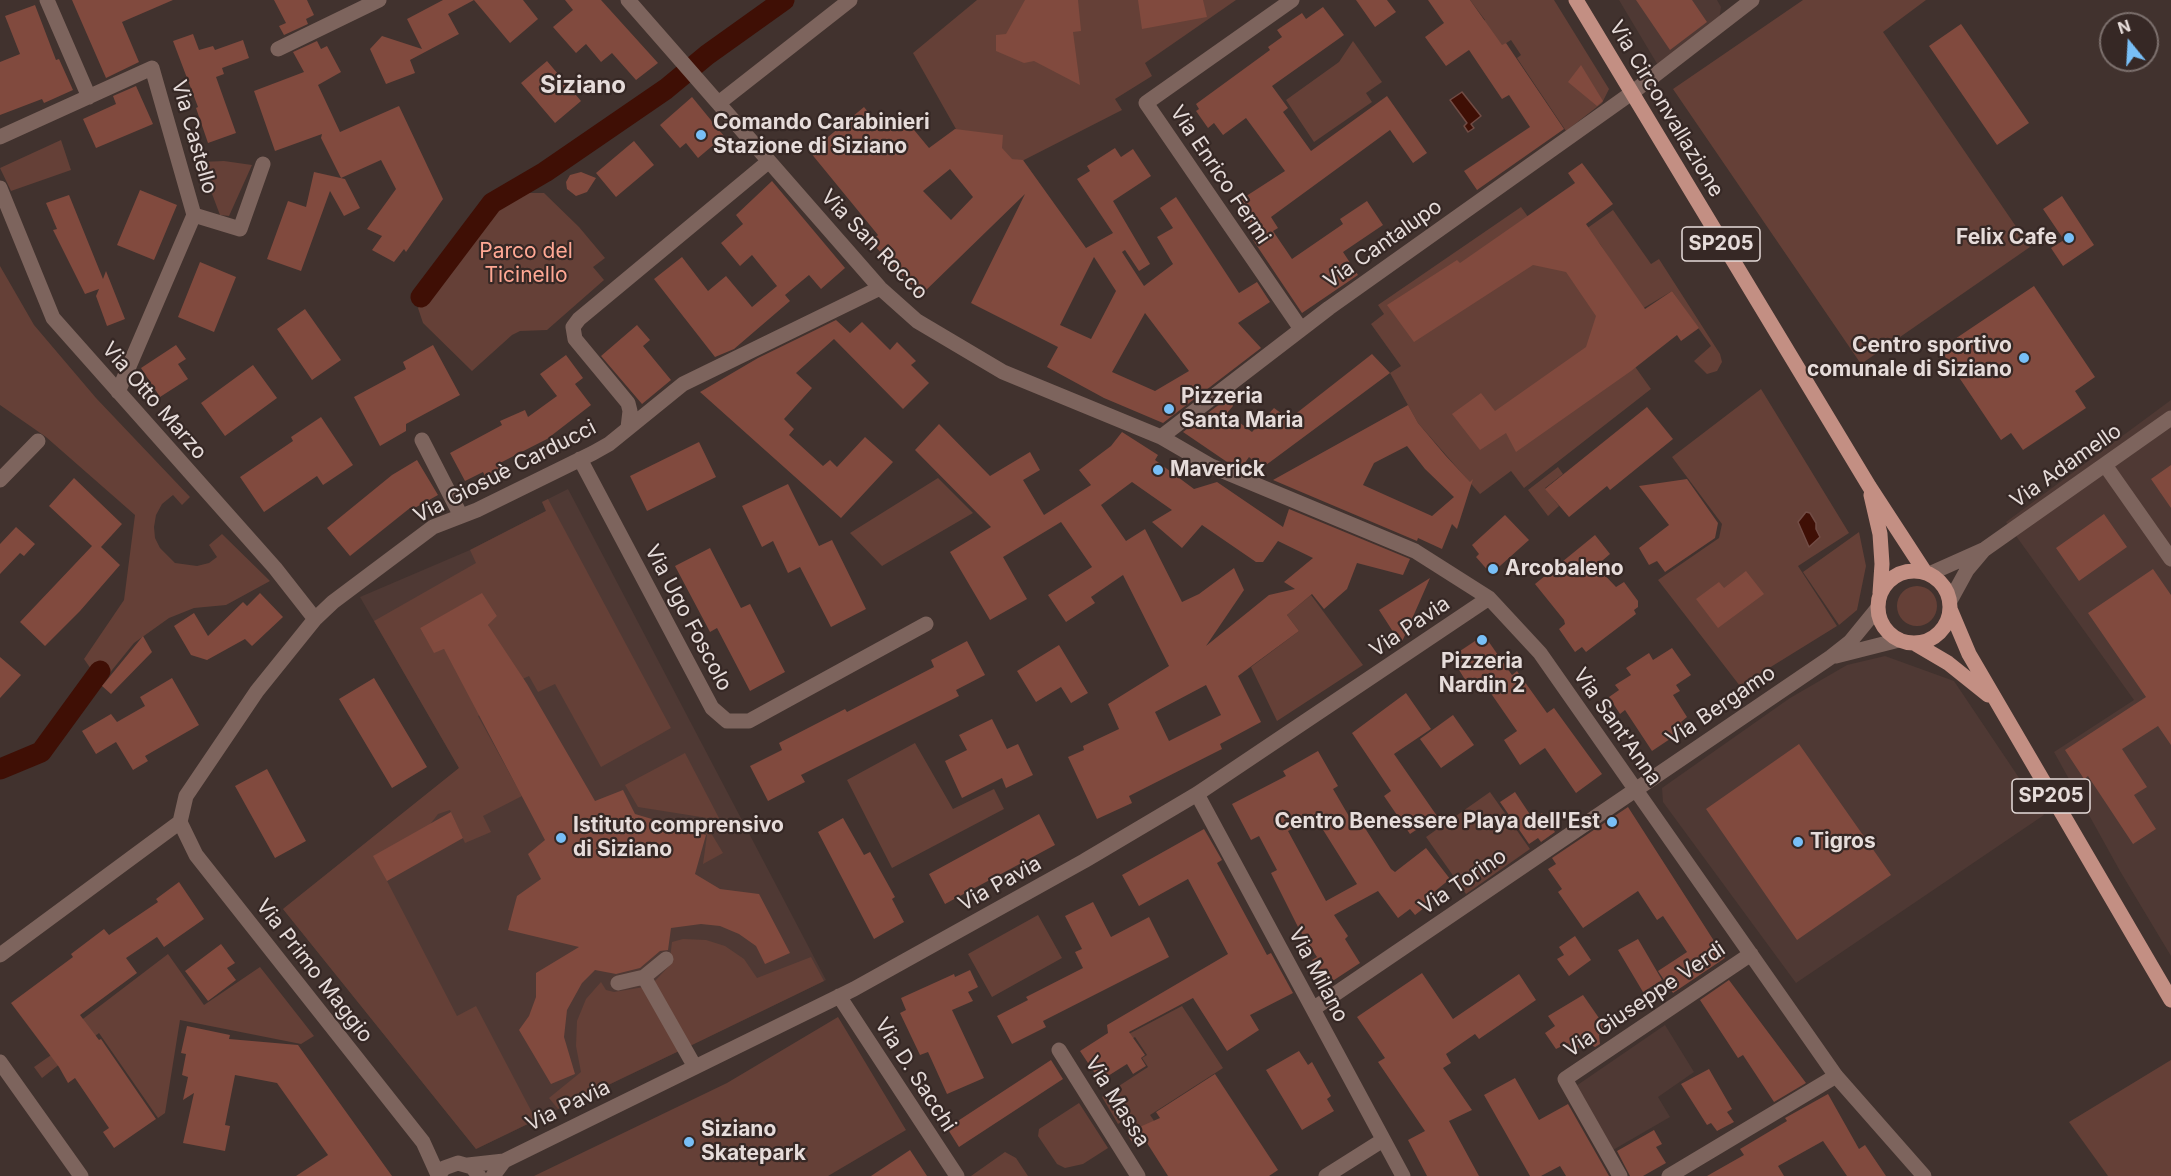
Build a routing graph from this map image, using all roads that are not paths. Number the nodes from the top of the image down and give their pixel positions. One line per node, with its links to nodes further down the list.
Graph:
1 (47, 0): 10 (street)
2 (379, 0): 8 (street)
3 (628, 0): 11 (street, Via San Rocco)
4 (850, 0): 11 (street)
5 (1292, 0): 18 (street, Via Enrico Fermi)
6 (1576, 0): 9 (main road, Via Circonvallazione / SP205)
7 (1752, 0): 9 (street, Via Cantalupo)
8 (278, 50)
9 (1633, 92): 18 (street, Via Cantalupo); 28 (main road, Via Circonvallazione / SP205)
10 (89, 97): 12 (street, Via Castello); 16 (street, Via Castello)
11 (720, 102): 13 (street, Via San Rocco)
12 (0, 137)
13 (768, 162): 17 (street, Via San Rocco); 21 (street)
14 (263, 164): 16 (street, Via Castello)
15 (0, 188): 19 (street, Via Otto Marzo)
16 (194, 215): 19 (street, Via Castello)
17 (880, 288): 21 (street, Via Giosuè Carducci); 22 (street, Via San Rocco)
18 (1300, 330): 22 (street, Via Cantalupo)
19 (118, 392): 37 (street, Via Otto Marzo)
20 (2171, 418): 26 (street, Via Adamello)
21 (628, 428): 25 (street, Via Giosuè Carducci)
22 (1161, 437): 34 (street, Via Sant'Anna)
23 (422, 440): 29 (street)
24 (38, 441): 27 (street)
25 (580, 459): 29 (street, Via Giosuè Carducci); 38 (street, Via Ugo Foscolo)
26 (2105, 465): 30 (street, Via Adamello); 31 (street)
27 (0, 480)
28 (1869, 486): 32 (main road, SP205); 33 (main road, SP205)
29 (461, 516): 37 (street, Via Giosuè Carducci)
30 (1985, 549): 32 (street); 35 (street)
31 (2171, 559)
32 (1927, 573): 33 (main road); 35 (main road, SP205)
33 (1880, 594): 36 (main road, SP205)
34 (1489, 598): 42 (street, Via Sant'Anna); 43 (street, Via Pavia)
35 (1950, 605): 39 (main road); 41 (main road, SP205)
36 (1877, 609): 39 (main road, SP205); 40 (street, Via Bergamo)
37 (315, 619): 44 (street, Via Giosuè Carducci)
38 (926, 624)
39 (1907, 642): 40 (street, Via Bergamo); 41 (main road, SP205)
40 (1831, 657): 42 (street, Via Bergamo)
41 (1997, 703): 51 (main road, SP205)
42 (1636, 790): 45 (street, Via Sant'Anna); 52 (street, Via Torino)
43 (1197, 794): 50 (street, Via Pavia); 52 (street, Via Milano)
44 (180, 822): 46 (street); 58 (street, Via Primo Maggio)
45 (1751, 954): 56 (street, Via Sant'Anna); 68 (street, Via Giuseppe Verdi)
46 (0, 955)
47 (666, 959): 48 (street)
48 (644, 977): 49 (street); 55 (street)
49 (618, 983)
50 (839, 996): 55 (street, Via Pavia); 64 (street, Via D. Sacchi)
51 (2171, 1000)
52 (1313, 1009): 57 (street, Via Milano)
53 (1059, 1050): 65 (street, Via Massa)
54 (0, 1062): 61 (street)
55 (695, 1067): 59 (street, Via Pavia)
56 (1836, 1076): 69 (street); 70 (street, Via Sant'Anna)
57 (1383, 1140): 66 (street); 67 (street, Via Milano)
58 (423, 1142): 60 (street, Via Primo Maggio); 62 (street, Via Primo Maggio)
59 (504, 1161): 60 (street, Via Pavia); 63 (street, Via Pavia)
60 (468, 1168): 62 (street, Via Primo Maggio)
61 (81, 1176)
62 (438, 1176)
63 (493, 1176)
64 (957, 1176)
65 (1138, 1176)
66 (1326, 1176)
67 (1402, 1176)
68 (1620, 1176)
69 (1669, 1176)
70 (1924, 1176)

